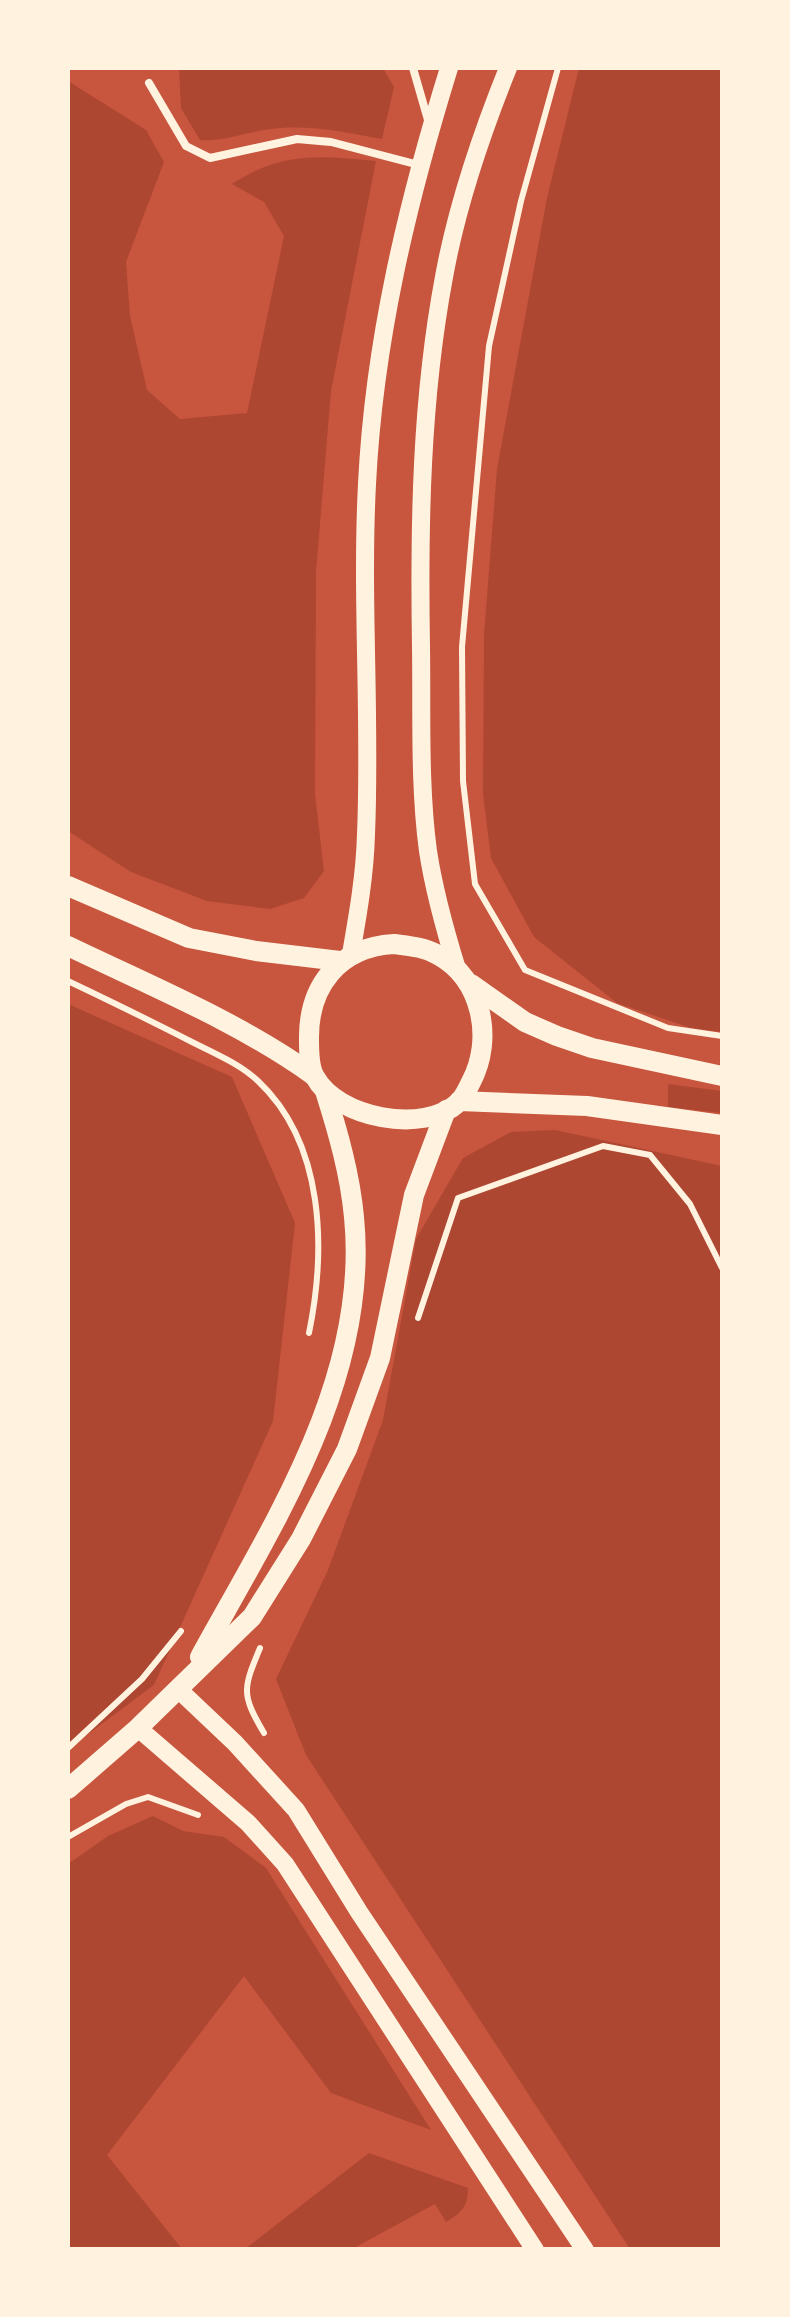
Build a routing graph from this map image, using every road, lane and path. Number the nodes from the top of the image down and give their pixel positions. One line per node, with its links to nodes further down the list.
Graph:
1 (413, 68): 8 (lane)
2 (449, 68): 8 (street)
3 (496, 68): 7 (street)
4 (508, 68): 7 (street)
5 (558, 68): 10 (path)
6 (148, 83): 9 (lane)
7 (490, 109): 15 (street)
8 (430, 129): 9 (street)
9 (420, 165): 14 (street)
10 (464, 781): 11 (path); 17 (path)
11 (453, 782)
12 (68, 886): 14 (main road)
13 (68, 946): 19 (main road)
14 (346, 958): 15 (main road); 19 (main road)
15 (463, 976): 18 (main road); 20 (main road)
16 (68, 981): 24 (path)
17 (722, 1036)
18 (722, 1076)
19 (319, 1083): 20 (main road); 27 (main road)
20 (453, 1106): 21 (main road); 27 (main road)
21 (722, 1125)
22 (722, 1268): 23 (path)
23 (414, 1332)
24 (308, 1333)
25 (190, 1620): 30 (path)
26 (263, 1641): 29 (path)
27 (184, 1683): 28 (main road); 35 (street)
28 (138, 1728): 31 (main road); 34 (street)
29 (265, 1736)
30 (68, 1748)
31 (68, 1789)
32 (178, 1807): 33 (path)
33 (68, 1836)
34 (531, 2250)
35 (586, 2250)

